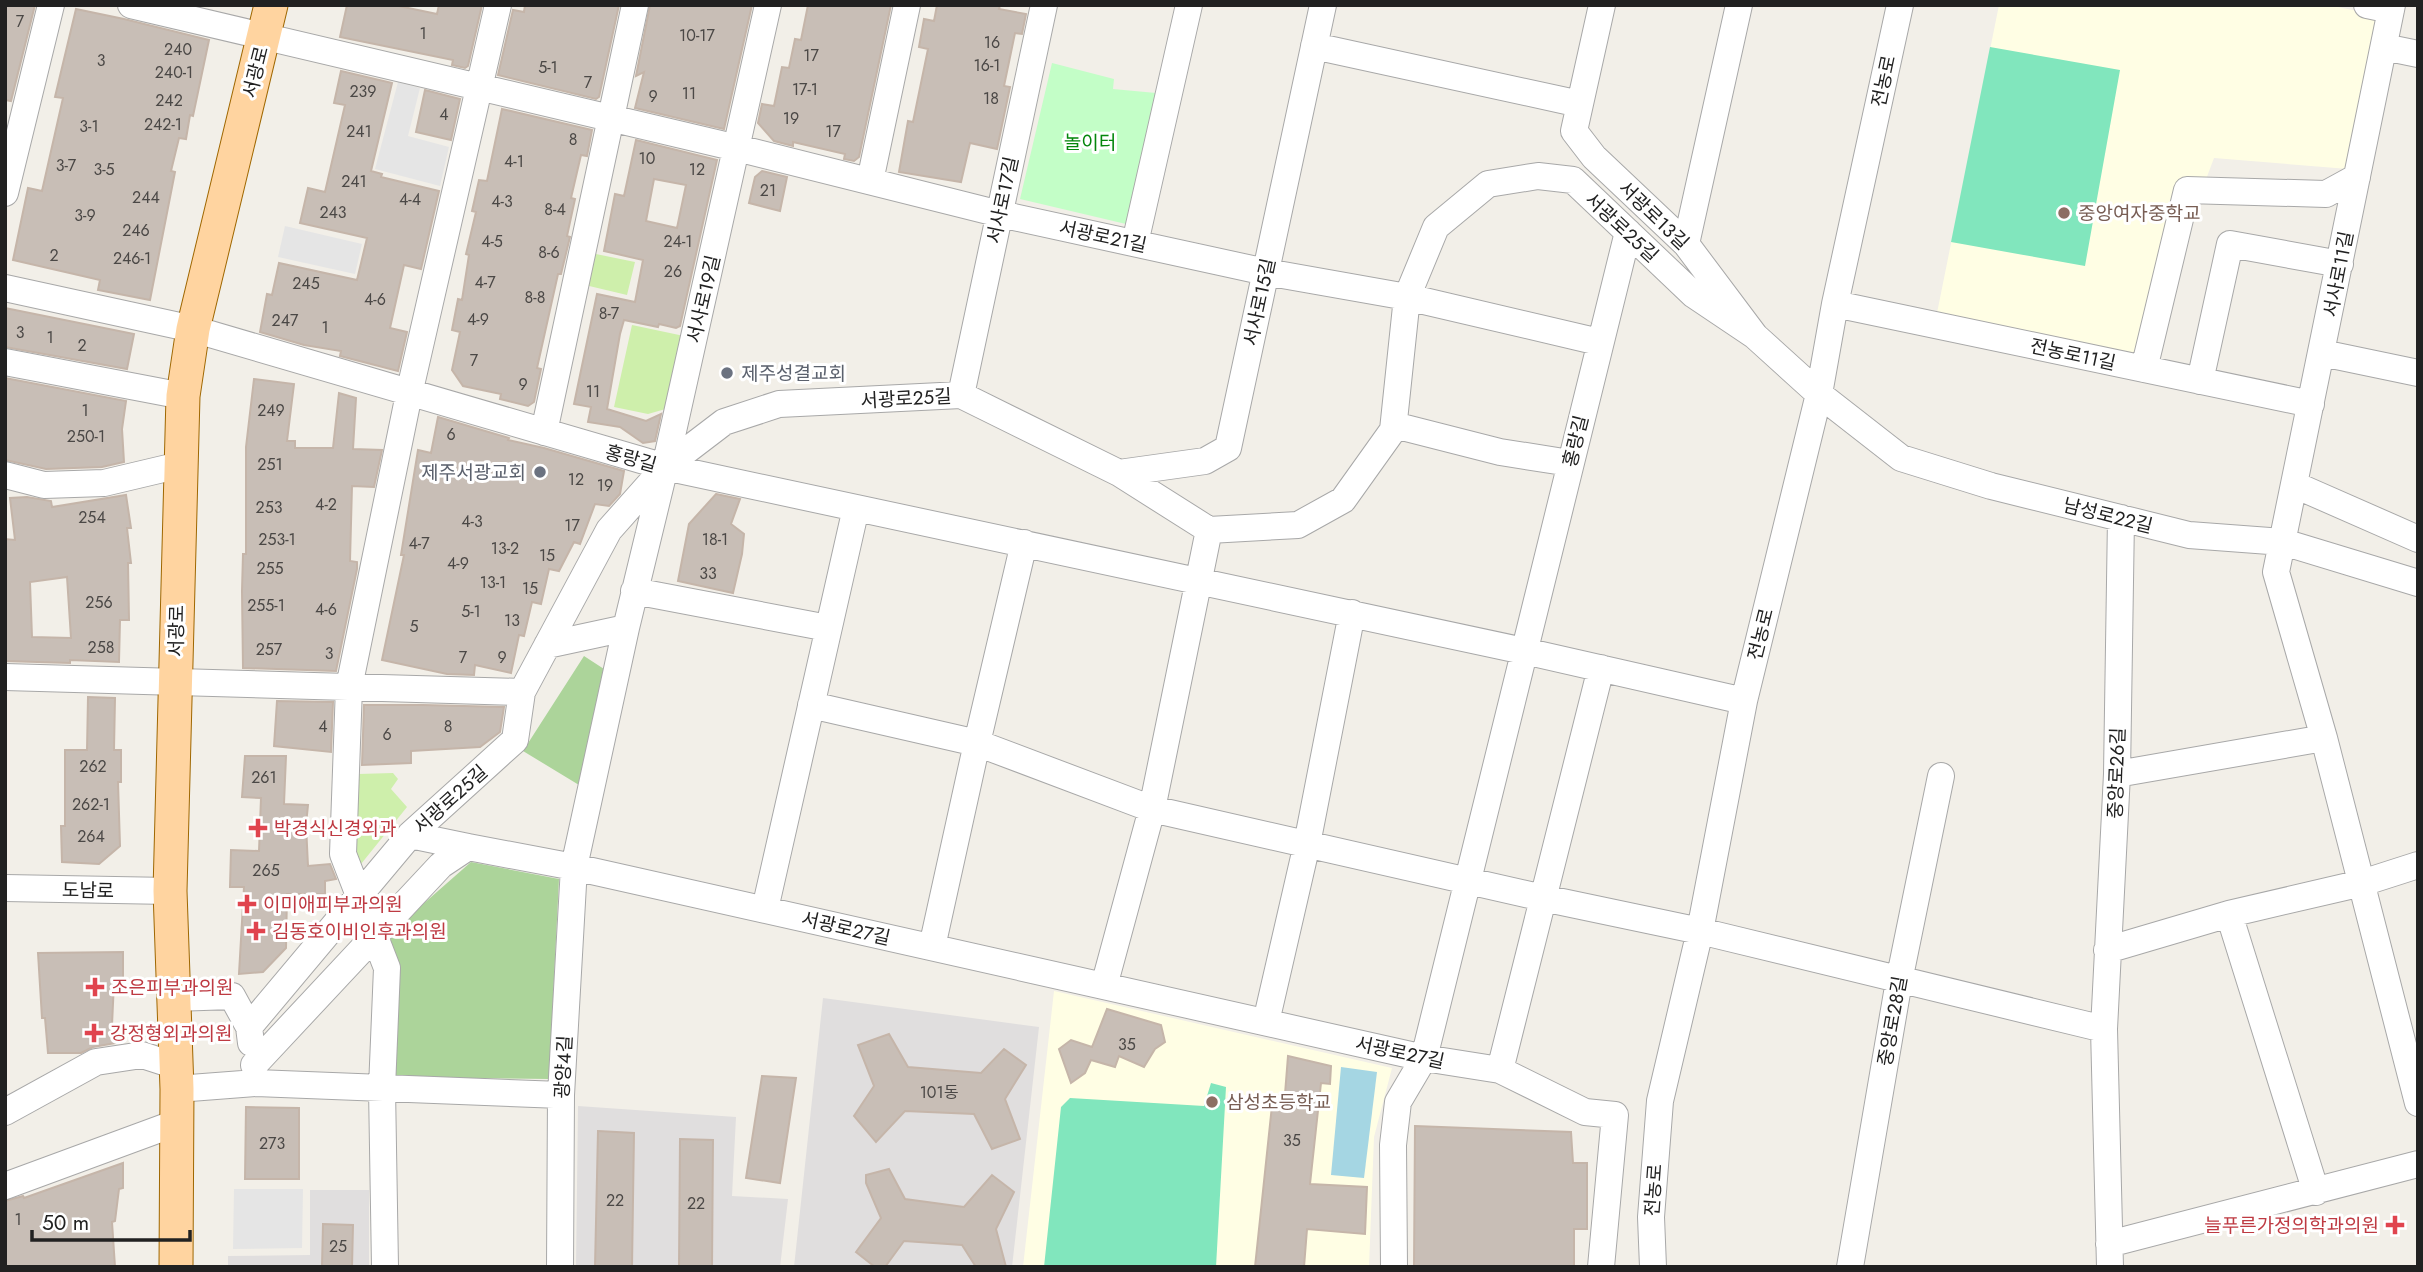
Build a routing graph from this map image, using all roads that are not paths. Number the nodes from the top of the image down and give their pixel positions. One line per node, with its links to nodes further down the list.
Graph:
1 (51, 5): 27 (street)
2 (131, 5): 15 (street, 서광로21길)
3 (271, 5): 15 (main road, 서광로)
4 (498, 5): 19 (street)
5 (635, 5): 21 (street)
6 (768, 5): 22 (street, 서사로19길)
7 (906, 5): 26 (street)
8 (1044, 5): 28 (street, 서사로17길)
9 (1189, 5): 30 (street)
10 (1323, 5): 16 (street, 서사로15길)
11 (1602, 5): 20 (street, 서광로13길)
12 (1739, 5): 31 (street)
13 (1899, 5): 36 (street, 전농로)
14 (2383, 7): 17 (street, 서사로11길)
15 (263, 37): 19 (street, 서광로21길); 37 (main road, 서광로)
16 (1314, 46): 20 (street); 33 (street, 서사로15길)
17 (2384, 47): 18 (street); 24 (street, 서사로11길)
18 (2418, 54)
19 (479, 88): 21 (street, 서광로21길); 45 (street)
20 (1580, 104): 23 (street, 서광로13길)
21 (610, 118): 22 (street, 서광로21길); 51 (street)
22 (737, 148): 26 (street, 서광로21길); 54 (street, 서사로19길)
23 (1594, 158): 25 (street); 31 (street, 서광로13길)
24 (2357, 177): 32 (street, 서사로11길); 42 (street)
25 (1573, 180): 29 (street, 서광로25길); 35 (street, 서광로25길)
26 (870, 181): 28 (street, 서광로21길)
27 (5, 193)
28 (1000, 214): 30 (street, 서광로21길); 48 (street, 서사로17길)
29 (1628, 232): 38 (street, 서광로25길); 39 (street, 홍랑길)
30 (1135, 243): 33 (street, 서광로21길)
31 (1686, 244): 38 (street, 서광로13길)
32 (2340, 264): 40 (street, 서사로11길); 44 (street)
33 (1266, 272): 35 (street, 서광로21길); 55 (street, 서사로15길)
34 (5, 288): 37 (street, 홍랑길)
35 (1407, 297): 39 (street, 서광로21길); 50 (street, 서광로25길)
36 (1835, 304): 42 (street, 전농로11길); 46 (street, 전농로)
37 (193, 329): 45 (street, 홍랑길); 47 (main road, 서광로)
38 (1755, 336): 46 (street, 서광로13길)
39 (1599, 342): 52 (street, 홍랑길)
40 (2322, 353): 43 (street); 49 (street, 서사로11길)
41 (5, 362): 47 (street)
42 (2144, 369): 44 (street, 전농로11길)
43 (2418, 373)
44 (2200, 381): 49 (street, 전농로11길)
45 (409, 394): 51 (street, 홍랑길); 75 (street)
46 (1819, 394): 59 (street, 남성로22길); 77 (street, 전농로)
47 (183, 396): 53 (main road, 서광로)
48 (961, 396): 54 (street, 서광로25길); 55 (street, 서광로25길)
49 (2311, 404): 57 (street, 서사로11길)
50 (1394, 425): 52 (street); 60 (street, 서광로25길)
51 (544, 432): 54 (street, 홍랑길)
52 (1570, 463): 71 (street, 홍랑길)
53 (180, 465): 56 (street); 74 (main road, 서광로)
54 (665, 467): 58 (street, 홍랑길); 66 (street, 서사로19길); 70 (street, 서광로25길)
55 (1119, 473): 60 (street, 서광로25길)
56 (5, 475)
57 (2295, 485): 61 (street); 62 (street, 서사로11길)
58 (856, 508): 63 (street, 홍랑길); 69 (street)
59 (2121, 518): 62 (street, 남성로22길); 81 (street, 중앙로26길)
60 (1209, 530): 64 (street)
61 (2418, 539)
62 (2283, 542): 65 (street, 남성로22길); 79 (street, 서사로11길)
63 (1024, 543): 64 (street, 홍랑길); 80 (street)
64 (1199, 580): 67 (street, 홍랑길); 83 (street)
65 (2418, 583)
66 (634, 591): 68 (street, 서사로19길); 69 (street)
67 (1352, 613): 71 (street, 홍랑길); 85 (street)
68 (626, 628): 70 (street); 88 (street, 서사로19길)
69 (828, 628): 78 (street)
70 (547, 645): 76 (street, 서광로25길)
71 (1524, 651): 72 (street, 홍랑길); 89 (street)
72 (1601, 668): 77 (street, 홍랑길); 94 (street)
73 (5, 677): 74 (street)
74 (175, 682): 75 (street); 92 (main road, 서광로)
75 (349, 687): 76 (street); 93 (street)
76 (522, 692): 84 (street, 서광로25길)
77 (1744, 701): 97 (street, 전농로)
78 (811, 705): 80 (street); 95 (street)
79 (2324, 738): 81 (street); 90 (street, 서사로11길)
80 (977, 744): 83 (street); 99 (street)
81 (2118, 774): 100 (street, 중앙로26길)
82 (1941, 775): 101 (street, 중앙로28길)
83 (1152, 809): 85 (street); 102 (street)
84 (410, 835): 86 (street, 서광로27길); 93 (street, 서광로25길)
85 (1307, 844): 89 (street); 104 (street)
86 (468, 847): 88 (street, 서광로27길); 98 (street)
87 (2418, 865): 90 (street)
88 (574, 867): 95 (street, 서광로27길); 113 (street, 광양4길)
89 (1468, 881): 94 (street); 108 (street)
90 (2362, 883): 96 (street); 107 (street, 서사로11길)
91 (5, 888): 92 (street, 도남로)
92 (170, 891): 103 (main road, 서광로)
93 (359, 896): 98 (street); 105 (street, 서광로25길)
94 (1544, 898): 97 (street); 110 (street)
95 (765, 909): 99 (street, 서광로27길)
96 (2229, 914): 100 (street); 119 (street)
97 (1700, 931): 101 (street); 126 (street, 전농로)
98 (374, 936): 109 (street); 112 (street)
99 (932, 947): 102 (street, 서광로27길)
100 (2107, 950): 106 (street, 중앙로26길)
101 (1899, 981): 106 (street); 127 (street, 중앙로28길)
102 (1104, 986): 104 (street, 서광로27길)
103 (174, 998): 105 (street); 111 (main road, 서광로)
104 (1266, 1023): 108 (street, 서광로27길)
105 (249, 1027): 109 (street)
106 (2104, 1029): 120 (street, 중앙로26길)
107 (2410, 1040): 114 (street, 서사로11길)
108 (1424, 1058): 110 (street, 서광로27길); 124 (street)
109 (255, 1074): 111 (street); 112 (street)
110 (1511, 1075): 125 (street, 서광로27길)
111 (176, 1078): 115 (street); 116 (main road, 서광로)
112 (382, 1088): 113 (street); 122 (street)
113 (561, 1095): 123 (street, 광양4길)
114 (2418, 1103)
115 (5, 1112)
116 (176, 1123): 118 (street); 121 (main road, 서광로)
117 (2418, 1164): 119 (street)
118 (5, 1186)
119 (2316, 1192): 120 (street)
120 (2110, 1255)
121 (176, 1267)
122 (385, 1267)
123 (560, 1267)
124 (1394, 1267)
125 (1601, 1267)
126 (1653, 1267)
127 (1850, 1267)

